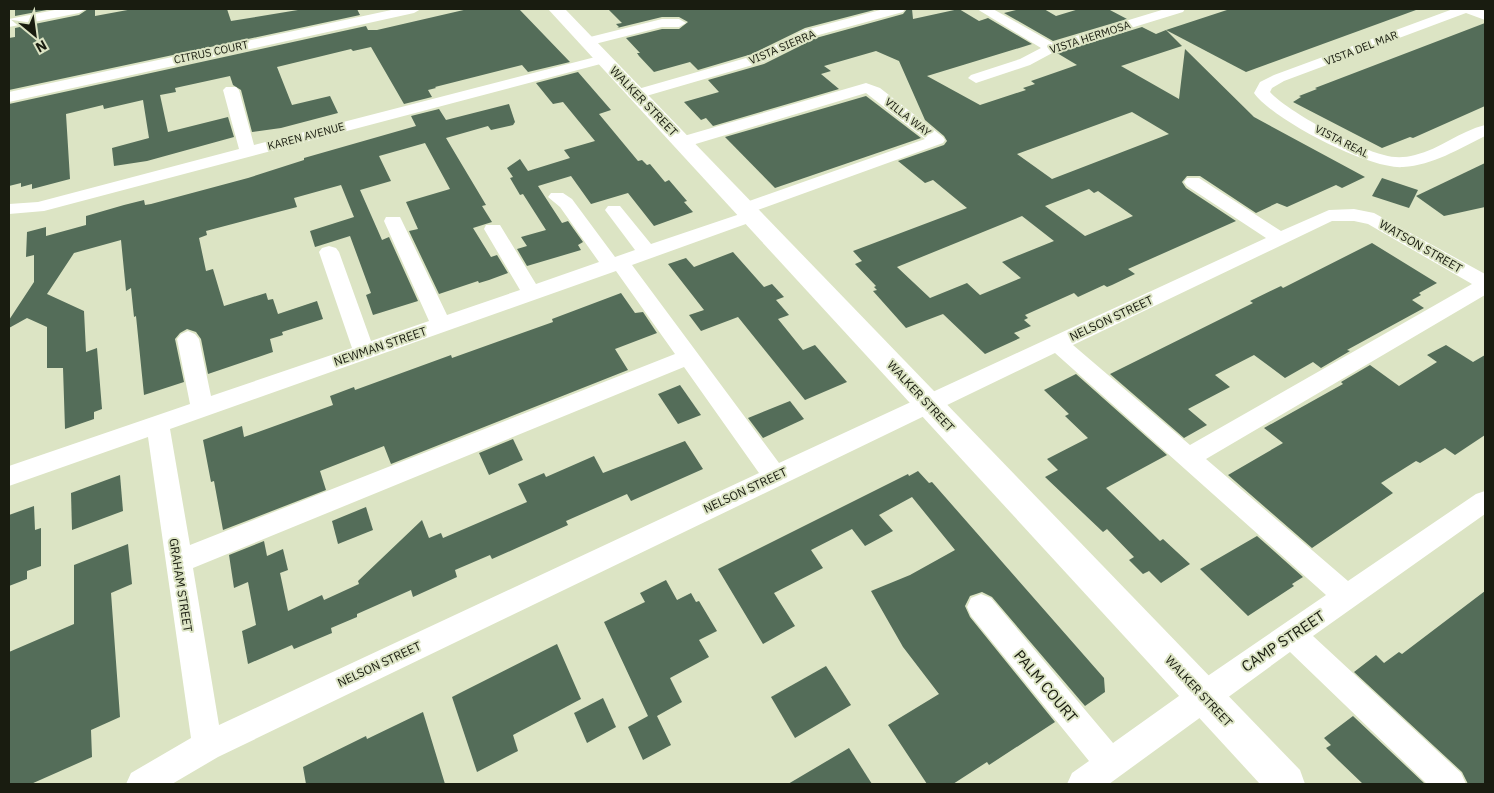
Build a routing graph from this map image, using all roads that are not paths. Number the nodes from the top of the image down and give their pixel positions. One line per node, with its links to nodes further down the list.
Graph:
1 (79, 9): 11 (street)
2 (414, 9): 20 (street, CITRUS COURT)
3 (556, 9): 13 (main road, WALKER STREET)
4 (898, 9): 19 (street, VISTA SIERRA)
5 (984, 9): 14 (street)
6 (1137, 9): 10 (street)
7 (1178, 9): 10 (street, VISTA HERMOSA)
8 (1466, 9): 9 (street); 18 (street, VISTA DEL MAR)
9 (1485, 16)
10 (1152, 17): 14 (street, VISTA HERMOSA)
11 (9, 23)
12 (679, 23): 13 (street)
13 (587, 42): 15 (main road, WALKER STREET)
14 (1051, 48): 16 (street, VISTA HERMOSA)
15 (603, 59): 19 (main road, WALKER STREET); 23 (street, KAREN AVENUE)
16 (976, 78)
17 (231, 90): 23 (street)
18 (1262, 93): 21 (street, VISTA REAL)
19 (636, 94): 22 (main road, WALKER STREET)
20 (9, 96)
21 (1485, 130)
22 (683, 142): 28 (main road, WALKER STREET); 28 (street, VILLA WAY)
23 (248, 152): 26 (street, KAREN AVENUE)
24 (1193, 182): 32 (street)
25 (557, 197): 35 (street)
26 (9, 209)
27 (614, 210): 34 (street)
28 (748, 213): 34 (street, NEWMAN STREET); 43 (main road, WALKER STREET)
29 (1354, 215): 32 (street, NELSON STREET); 36 (street, WATSON STREET)
30 (393, 221): 38 (street)
31 (494, 229): 37 (street)
32 (1280, 240): 40 (street, NELSON STREET)
33 (329, 252): 41 (street)
34 (647, 252): 35 (street, NEWMAN STREET)
35 (616, 264): 37 (street, NEWMAN STREET); 42 (street)
36 (1485, 284): 46 (street)
37 (532, 293): 38 (street, NEWMAN STREET)
38 (441, 325): 41 (street, NEWMAN STREET)
39 (188, 339): 44 (street)
40 (1057, 343): 43 (street, NELSON STREET); 46 (street)
41 (364, 352): 44 (street, NEWMAN STREET)
42 (688, 357): 48 (street); 50 (street)
43 (928, 404): 48 (street, NELSON STREET); 54 (main road, WALKER STREET)
44 (202, 409): 45 (street, NEWMAN STREET)
45 (158, 423): 47 (street, NEWMAN STREET); 50 (street, GRAHAM STREET)
46 (1187, 458): 51 (street)
47 (9, 476)
48 (775, 476): 55 (street, NELSON STREET)
49 (1480, 513): 51 (street, CAMP STREET)
50 (178, 562): 55 (street, GRAHAM STREET)
51 (1347, 597): 53 (street, CAMP STREET)
52 (981, 607): 56 (street, PALM COURT)
53 (1292, 635): 54 (street, CAMP STREET); 60 (street)
54 (1203, 696): 56 (street, CAMP STREET); 59 (main road, WALKER STREET)
55 (207, 746): 57 (street, NELSON STREET)
56 (1111, 764): 58 (street, CAMP STREET)
57 (142, 784)
58 (1083, 784)
59 (1286, 784)
60 (1450, 784)

